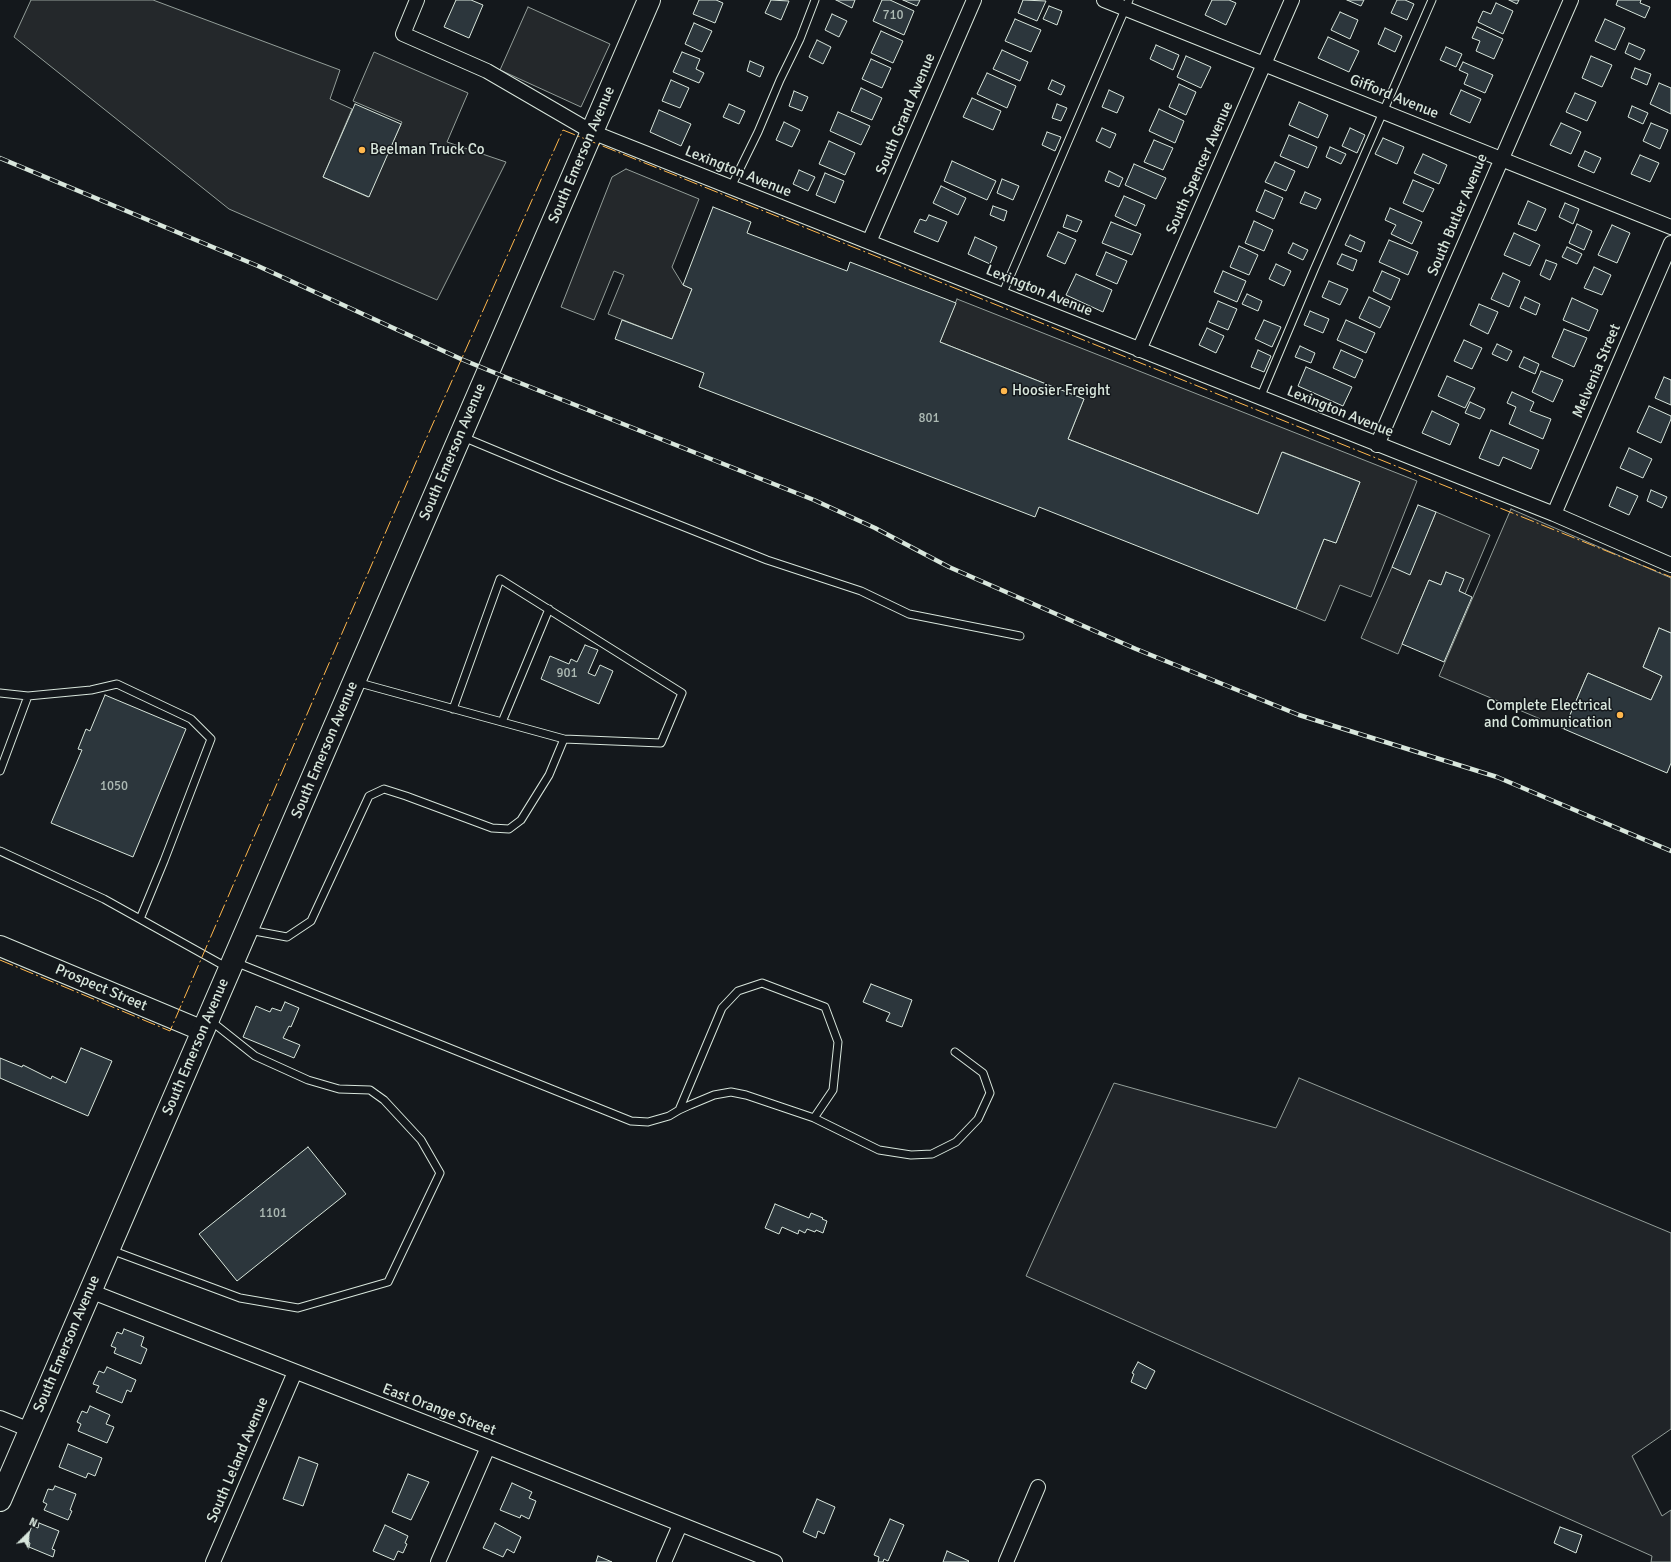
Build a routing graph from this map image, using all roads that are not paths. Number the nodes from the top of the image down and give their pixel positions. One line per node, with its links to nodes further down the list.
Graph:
1 (417, 0): 12 (street, Lexington Avenue)
2 (649, 0): 12 (main road, South Emerson Avenue)
3 (815, 0): 14 (lane)
4 (974, 0): 16 (street, South Grand Avenue)
5 (1104, 0): 9 (street, Gifford Avenue)
6 (1292, 0): 10 (street, South Spencer Avenue)
7 (1432, 0): 11 (lane)
8 (1571, 0): 13 (street, South Butler Avenue)
9 (1128, 4): 10 (street, Gifford Avenue); 18 (lane)
10 (1264, 64): 11 (street, Gifford Avenue); 19 (street, South Spencer Avenue)
11 (1384, 112): 13 (street, Gifford Avenue); 20 (lane)
12 (592, 132): 14 (street, Lexington Avenue); 21 (main road, South Emerson Avenue)
13 (1502, 159): 15 (street, Gifford Avenue); 22 (street, South Butler Avenue)
14 (731, 187): 16 (street, Lexington Avenue)
15 (1671, 227)
16 (869, 242): 18 (street, Lexington Avenue)
17 (1671, 243): 23 (street, Melvenia Street)
18 (1002, 295): 19 (street, Lexington Avenue)
19 (1139, 350): 20 (street, Lexington Avenue)
20 (1260, 398): 22 (street, Lexington Avenue)
21 (461, 436): 26 (lane); 27 (main road, South Emerson Avenue)
22 (1377, 445): 23 (street, Lexington Avenue)
23 (1554, 514): 24 (street, Lexington Avenue)
24 (1671, 565)
25 (549, 609): 30 (lane); 31 (lane); 32 (lane)
26 (1020, 636)
27 (354, 682): 30 (lane); 36 (main road, South Emerson Avenue)
28 (0, 694): 29 (lane)
29 (28, 696): 33 (lane); 35 (lane)
30 (453, 709): 31 (lane)
31 (502, 722): 32 (lane)
32 (564, 739): 36 (lane)
33 (0, 771)
34 (0, 851): 35 (lane)
35 (140, 919): 38 (lane)
36 (247, 930): 38 (main road, South Emerson Avenue)
37 (0, 946): 39 (main road, Prospect Street)
38 (231, 965): 39 (main road, South Emerson Avenue); 41 (lane)
39 (206, 1025): 43 (main road, South Emerson Avenue); 43 (lane)
40 (955, 1052): 42 (lane)
41 (679, 1110): 42 (lane); 42 (lane)
42 (814, 1118)
43 (109, 1249): 44 (main road, South Emerson Avenue)
44 (90, 1291): 45 (street, East Orange Street); 47 (main road, South Emerson Avenue)
45 (295, 1372): 48 (street, East Orange Street); 52 (street, South Leland Avenue)
46 (0, 1418): 47 (street)
47 (30, 1430): 50 (main road, South Emerson Avenue)
48 (488, 1447): 51 (street, East Orange Street); 53 (street)
49 (1038, 1487): 56 (street)
50 (0, 1500)
51 (680, 1525): 54 (street); 55 (street, East Orange Street)
52 (213, 1562)
53 (438, 1562)
54 (664, 1562)
55 (775, 1562)
56 (1006, 1562)

